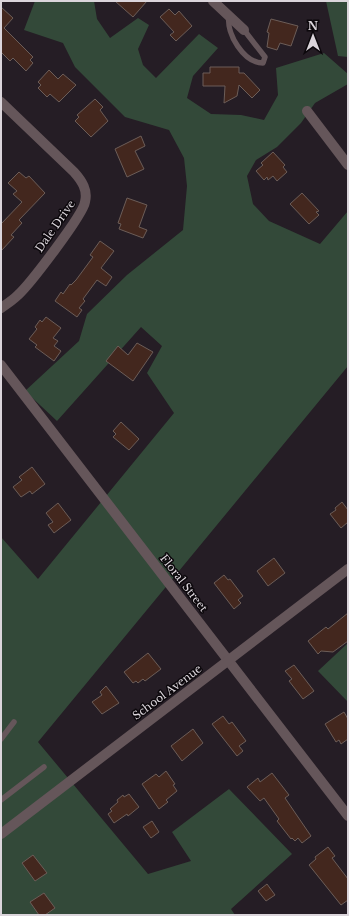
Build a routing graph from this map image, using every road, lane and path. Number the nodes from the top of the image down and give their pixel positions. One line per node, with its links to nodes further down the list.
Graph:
1 (213, 1): 2 (street)
2 (229, 16): 3 (street); 3 (lane)
3 (244, 30)
4 (1, 102): 7 (street, Dale Drive)
5 (307, 111): 6 (street)
6 (348, 164)
7 (1, 308)
8 (1, 365): 10 (street, Floral Street)
9 (348, 569): 10 (street, School Avenue)
10 (228, 660): 15 (street, Floral Street); 16 (street, School Avenue)
11 (14, 722): 12 (lane)
12 (1, 739)
13 (44, 768): 14 (lane)
14 (1, 800)
15 (348, 816)
16 (1, 834)

